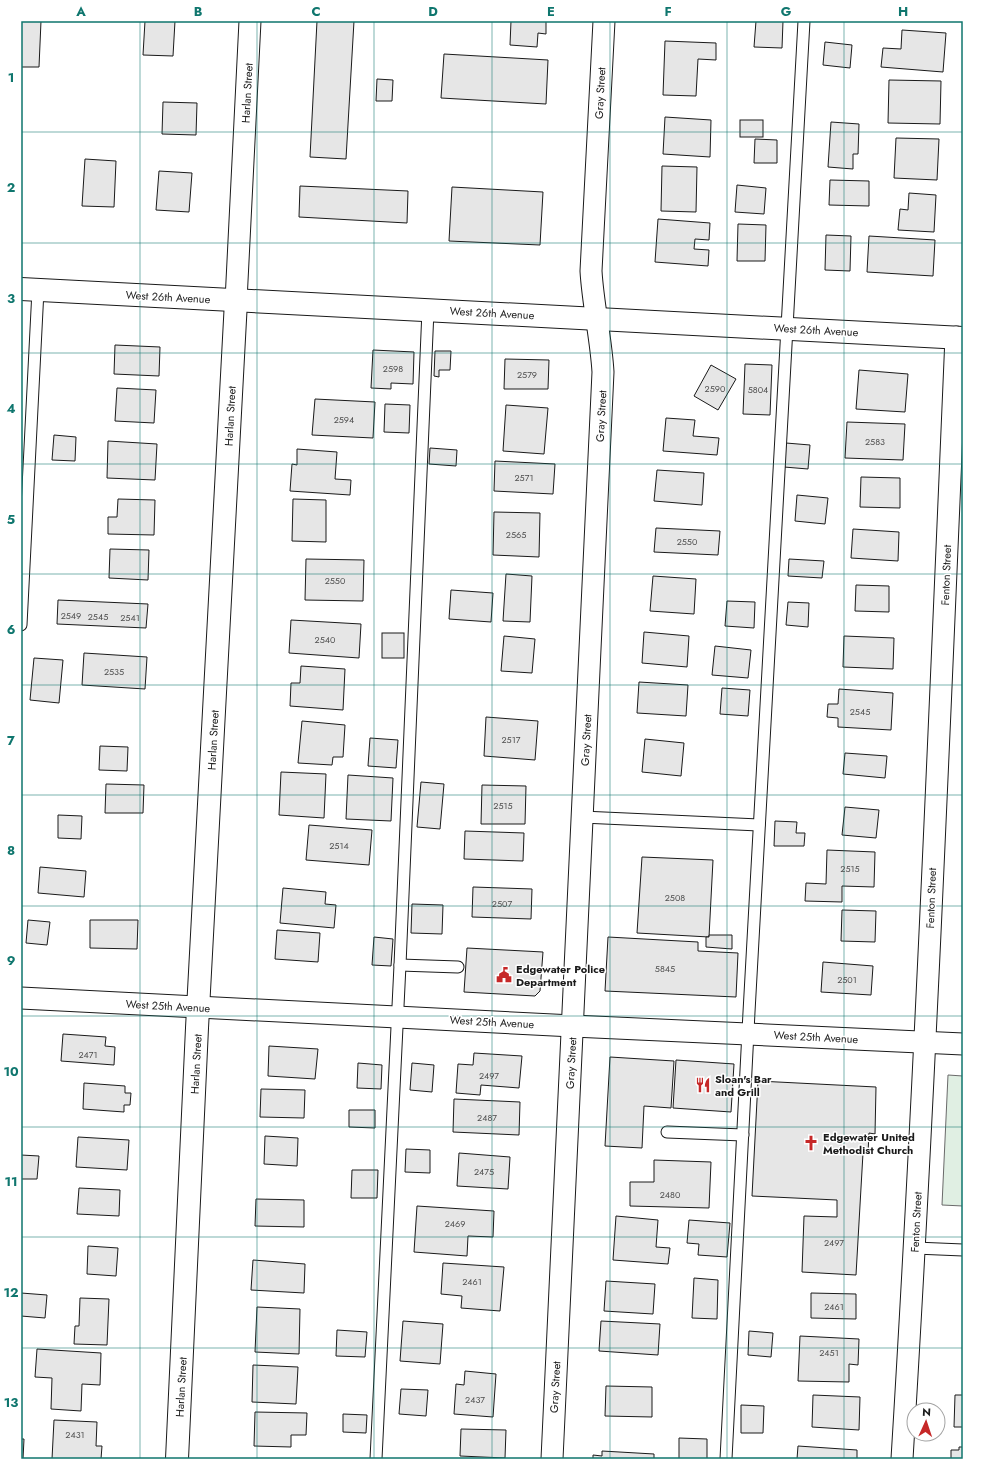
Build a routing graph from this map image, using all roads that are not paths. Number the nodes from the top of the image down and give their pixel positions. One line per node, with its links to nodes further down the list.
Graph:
1 (250, 21): 5 (street, Harlan Street)
2 (604, 21): 7 (street, Gray Street)
3 (804, 21): 8 (lane)
4 (29, 290): 5 (street, West 26th Avenue); 10 (lane)
5 (236, 301): 6 (street, West 26th Avenue); 16 (street, Harlan Street)
6 (428, 310): 7 (street, West 26th Avenue); 13 (lane)
7 (597, 319): 8 (street, West 26th Avenue); 11 (street, Gray Street)
8 (787, 329): 9 (street, West 26th Avenue); 12 (lane)
9 (959, 337): 20 (street, Fenton Street)
10 (21, 626)
11 (582, 817): 12 (lane); 18 (street, Gray Street)
12 (759, 825): 19 (lane)
13 (400, 965): 14 (lane); 17 (lane)
14 (458, 967)
15 (21, 998): 16 (street, West 25th Avenue)
16 (198, 1007): 17 (street, West 25th Avenue); 26 (street, Harlan Street)
17 (398, 1018): 18 (street, West 25th Avenue); 27 (lane)
18 (573, 1026): 19 (street, West 25th Avenue); 28 (street, Gray Street)
19 (748, 1034): 20 (street, West 25th Avenue); 23 (lane)
20 (925, 1042): 21 (street, West 25th Avenue); 24 (street, Fenton Street)
21 (963, 1044)
22 (667, 1132): 23 (lane)
23 (743, 1135): 29 (lane)
24 (915, 1248): 25 (lane); 30 (street, Fenton Street)
25 (963, 1250)
26 (177, 1459)
27 (376, 1459)
28 (552, 1459)
29 (726, 1459)
30 (902, 1459)

